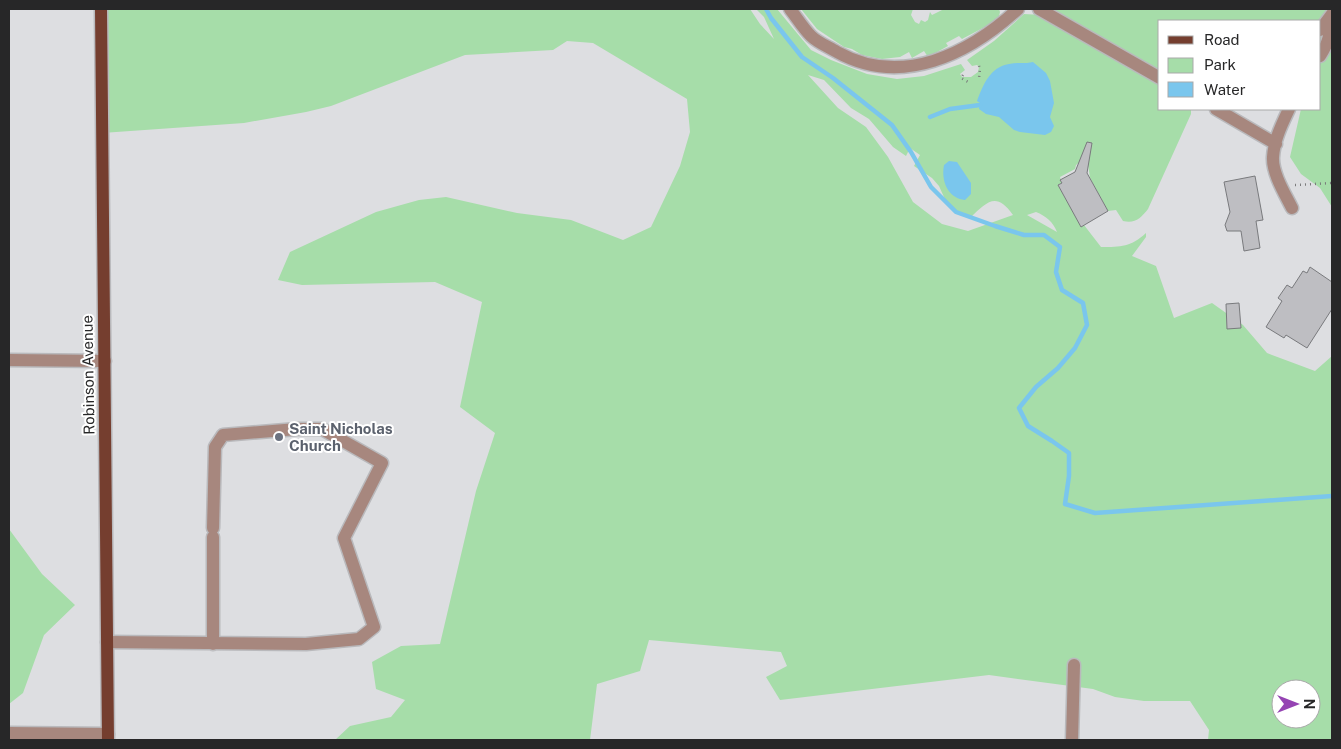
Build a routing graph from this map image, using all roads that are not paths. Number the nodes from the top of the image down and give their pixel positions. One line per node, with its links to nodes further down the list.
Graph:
1 (101, 9): 14 (main road, Robinson Avenue)
2 (790, 9): 3 (street)
3 (1018, 9)
4 (1039, 9): 8 (street)
5 (1332, 11): 6 (street); 7 (street)
6 (1321, 28)
7 (1321, 54)
8 (1158, 77)
9 (1218, 110): 11 (street)
10 (1289, 110): 11 (street)
11 (1276, 144): 12 (street)
12 (1292, 208)
13 (9, 360): 14 (street)
14 (105, 361): 15 (main road, Robinson Avenue)
15 (107, 642): 16 (street); 19 (main road, Robinson Avenue)
16 (213, 644): 16 (street)
17 (1074, 665): 20 (street)
18 (9, 733): 19 (street)
19 (108, 737)
20 (1072, 740)

